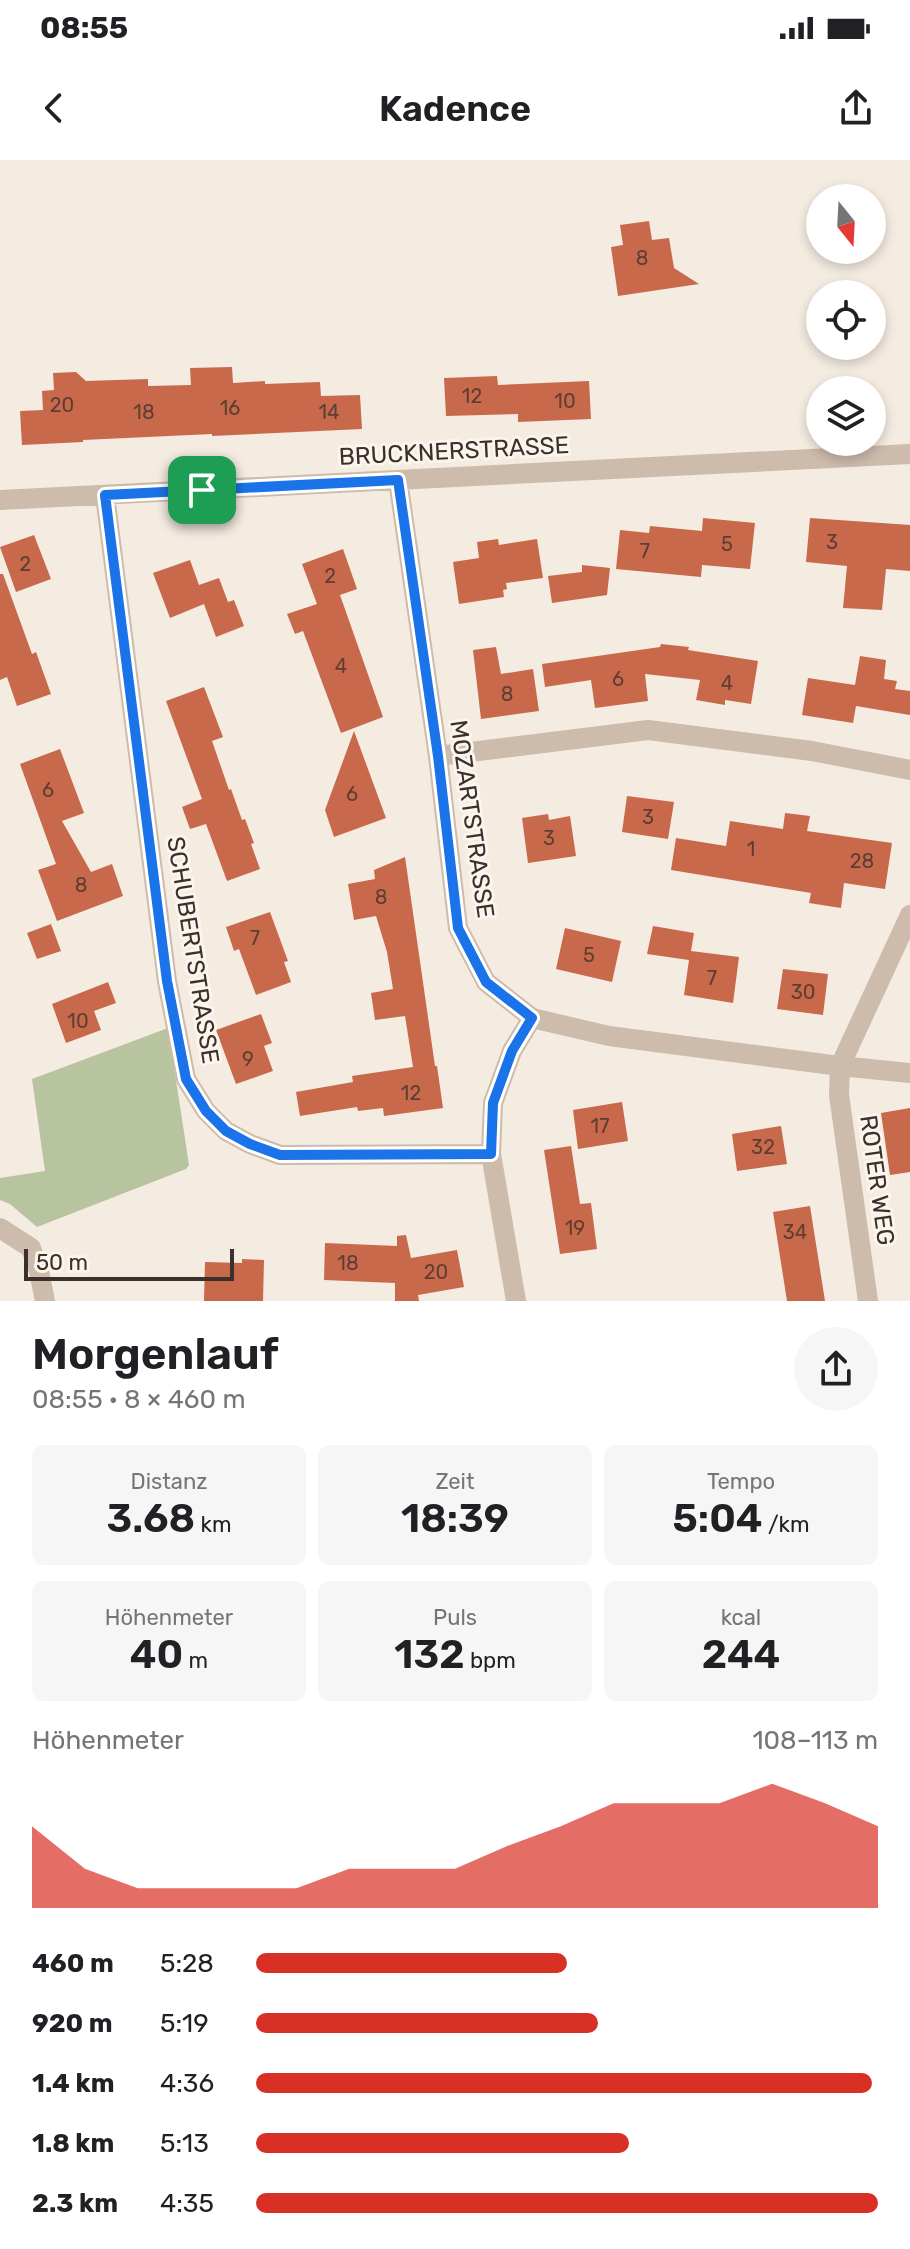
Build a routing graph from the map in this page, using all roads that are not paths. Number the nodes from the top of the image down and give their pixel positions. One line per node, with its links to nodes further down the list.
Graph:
1 (910, 454): 2 (street, BRUCKNERSTRASSE)
2 (398, 480): 3 (street, BRUCKNERSTRASSE); 5 (street, MOZARTSTRASSE)
3 (105, 495): 4 (street, BRUCKNERSTRASSE); 11 (street, SCHUBERTSTRASSE)
4 (0, 500)
5 (438, 756): 6 (street); 8 (street, MOZARTSTRASSE)
6 (910, 770)
7 (910, 915): 9 (street, ROTER WEG)
8 (532, 1018): 9 (street, MOZARTSTRASSE); 11 (street)
9 (840, 1066): 10 (street); 15 (street, ROTER WEG)
10 (910, 1073)
11 (491, 1154): 14 (street)
12 (0, 1228): 13 (street)
13 (45, 1301)
14 (516, 1301)
15 (868, 1301)

